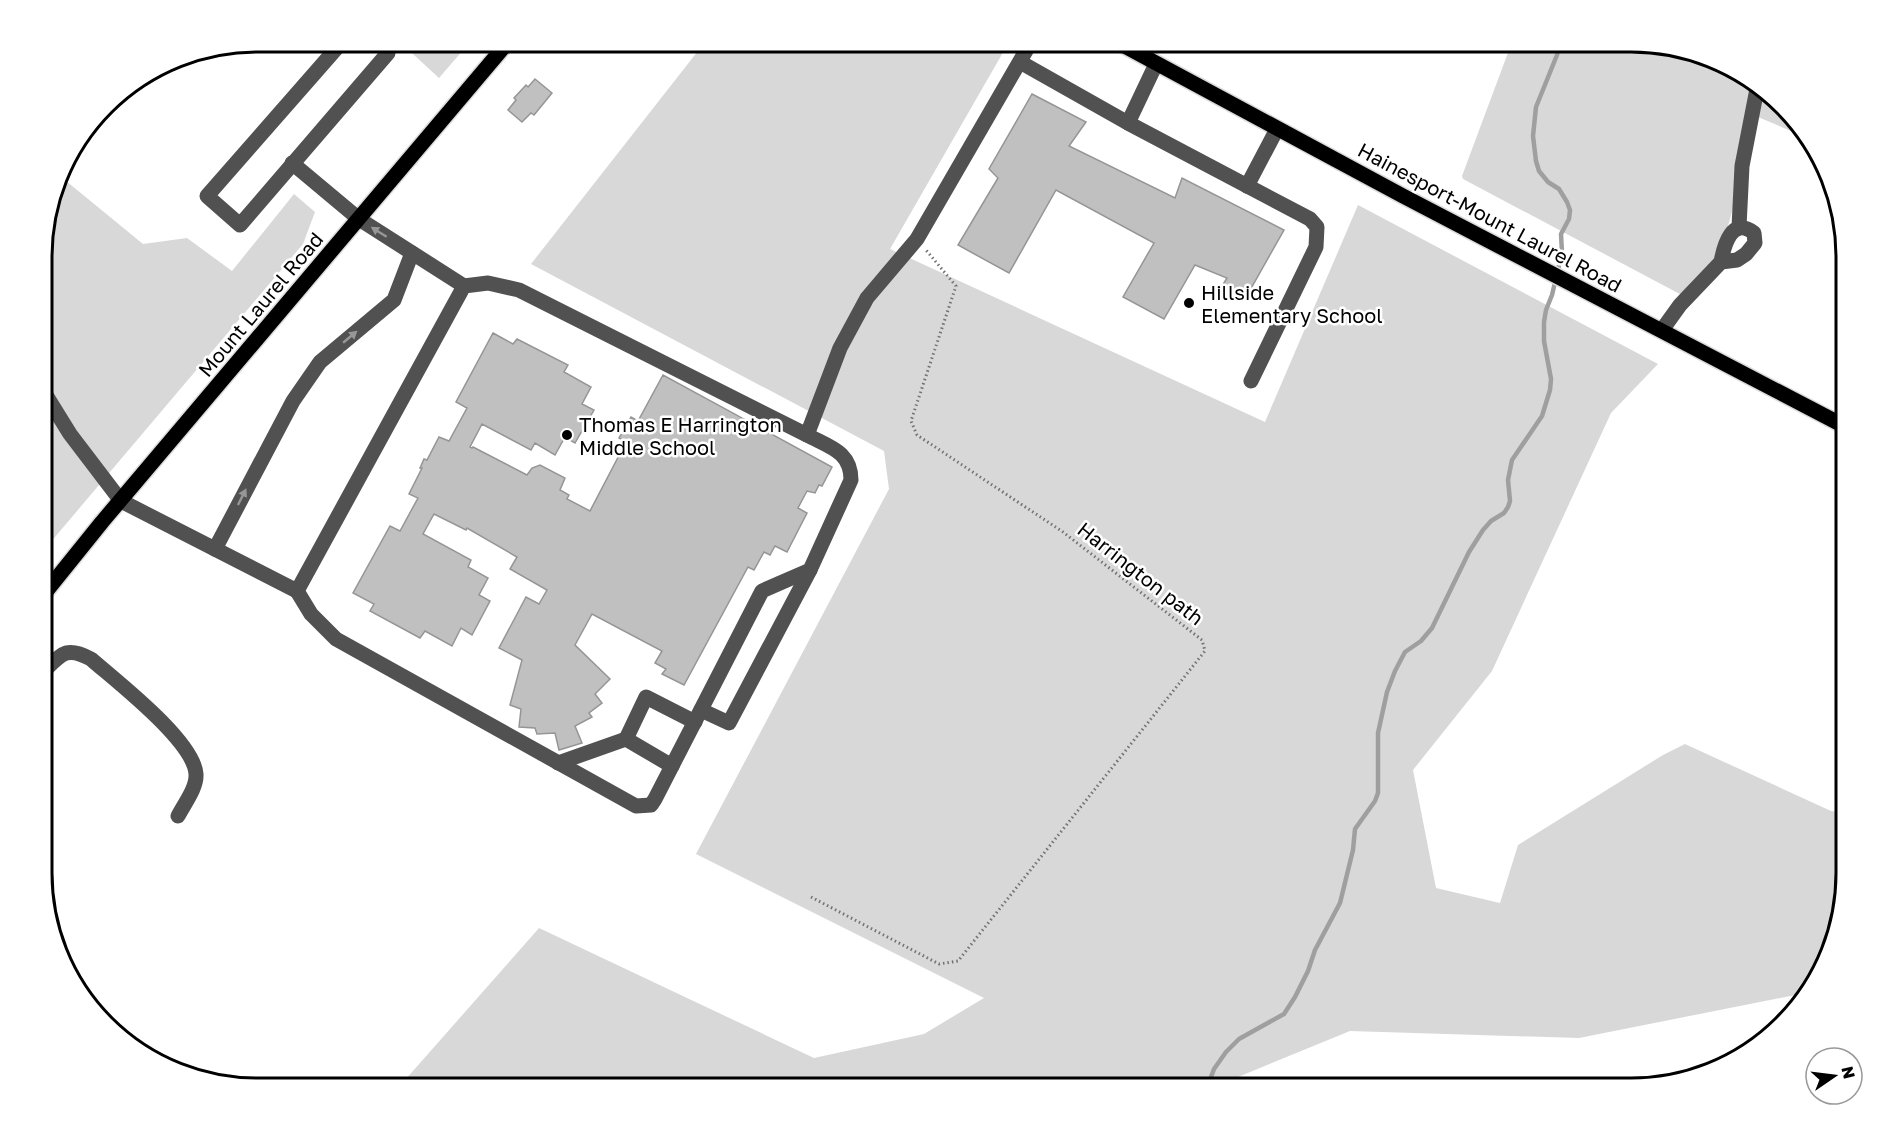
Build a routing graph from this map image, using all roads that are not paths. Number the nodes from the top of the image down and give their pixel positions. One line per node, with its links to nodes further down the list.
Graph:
1 (1025, 52): 6 (street)
2 (1135, 52): 7 (main road, Hainesport-Mount Laurel Road)
3 (332, 53): 11 (street)
4 (388, 53): 11 (street)
5 (499, 53): 13 (main road, Mount Laurel Road)
6 (1020, 62): 9 (street); 22 (street)
7 (1156, 64): 9 (street); 10 (main road, Hainesport-Mount Laurel Road)
8 (1755, 95): 14 (street)
9 (1128, 123): 12 (street)
10 (1277, 129): 12 (street); 18 (main road, Hainesport-Mount Laurel Road)
11 (292, 163): 13 (street)
12 (1247, 186): 19 (street)
13 (359, 219): 15 (street, one-way to 13); 23 (main road, Mount Laurel Road)
14 (1739, 227): 16 (street); 16 (street)
15 (412, 253): 17 (street); 24 (street, one-way to 15)
16 (1721, 262): 18 (street)
17 (464, 286): 22 (street); 27 (street)
18 (1662, 330): 21 (main road, Hainesport-Mount Laurel Road)
19 (1251, 381)
20 (52, 405): 23 (street)
21 (1835, 422)
22 (807, 435): 25 (street)
23 (121, 501): 24 (street); 26 (main road, Mount Laurel Road)
24 (215, 549): 27 (street)
25 (810, 570): 29 (street); 29 (street)
26 (52, 584)
27 (297, 591): 31 (street)
28 (52, 663): 33 (street)
29 (698, 716): 30 (street); 32 (street)
30 (626, 739): 31 (street); 32 (street)
31 (558, 763): 32 (street)
32 (672, 766)
33 (178, 816)

